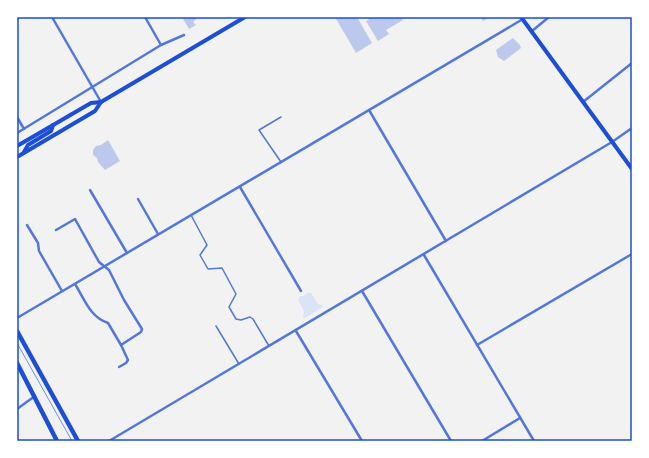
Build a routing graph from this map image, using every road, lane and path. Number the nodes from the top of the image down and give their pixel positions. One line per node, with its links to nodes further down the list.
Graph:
1 (52, 17): 10 (street)
2 (145, 17): 8 (street)
3 (244, 17): 11 (main road)
4 (549, 17): 6 (street)
5 (522, 18): 6 (main road); 13 (street)
6 (531, 31): 12 (main road)
7 (184, 35): 8 (street)
8 (162, 45): 10 (street)
9 (632, 63): 12 (street)
10 (92, 86): 11 (street); 18 (street)
11 (101, 102): 16 (main road); 22 (main road)
12 (583, 102): 20 (main road)
13 (369, 110): 24 (street); 33 (street)
14 (17, 117): 18 (street)
15 (281, 117): 24 (lane)
16 (53, 125): 21 (main road); 22 (main road)
17 (632, 128): 20 (street)
18 (24, 129): 19 (street)
19 (17, 133)
20 (612, 142): 25 (main road); 33 (street)
21 (17, 146)
22 (24, 153): 23 (main road)
23 (17, 157)
24 (281, 162): 26 (street)
25 (632, 169)
26 (240, 187): 29 (street); 40 (street)
27 (90, 190): 34 (street)
28 (138, 199): 32 (street)
29 (191, 215): 32 (street); 48 (lane)
30 (27, 225): 39 (street)
31 (56, 230): 37 (street)
32 (158, 234): 34 (street)
33 (446, 241): 36 (street)
34 (127, 253): 37 (street)
35 (632, 254): 47 (street)
36 (424, 255): 41 (street); 47 (street)
37 (105, 266): 38 (street); 46 (street)
38 (75, 284): 39 (street); 46 (street)
39 (62, 291): 42 (street)
40 (301, 291)
41 (362, 292): 45 (street); 59 (street)
42 (17, 318)
43 (216, 326): 50 (lane)
44 (17, 331): 56 (main road)
45 (296, 331): 48 (street); 58 (street)
46 (121, 345): 51 (street)
47 (477, 345): 54 (street)
48 (269, 346): 50 (street)
49 (17, 362): 52 (main road)
50 (239, 364): 57 (street)
51 (119, 367)
52 (35, 396): 53 (street); 55 (main road)
53 (17, 409)
54 (520, 418): 60 (street); 61 (street)
55 (57, 441)
56 (78, 441)
57 (109, 441)
58 (362, 441)
59 (451, 441)
60 (482, 441)
61 (534, 441)

